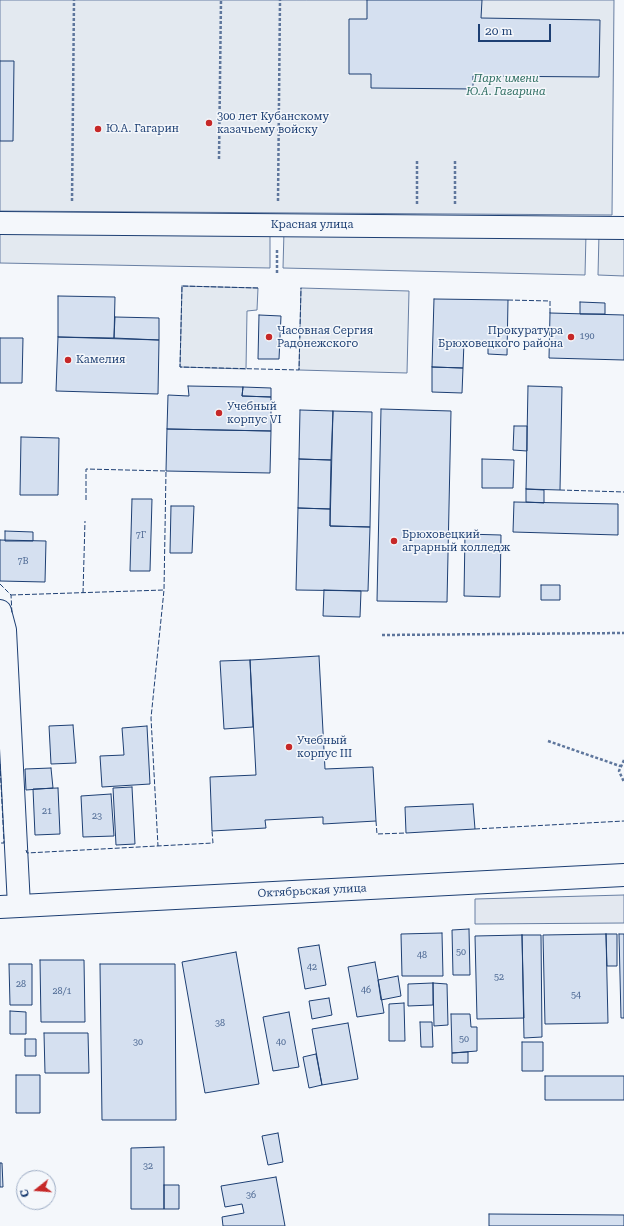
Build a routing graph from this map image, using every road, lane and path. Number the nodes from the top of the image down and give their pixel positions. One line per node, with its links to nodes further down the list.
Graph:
1 (74, 0): 8 (path)
2 (221, 0): 4 (path)
3 (280, 0): 9 (path)
4 (219, 159)
5 (417, 160): 10 (path)
6 (455, 160): 11 (path)
7 (0, 223): 8 (street, Красная улица)
8 (72, 224): 9 (street, Красная улица)
9 (277, 225): 10 (street, Красная улица); 13 (path)
10 (417, 226): 11 (street, Красная улица)
11 (454, 226): 12 (street, Красная улица)
12 (624, 228)
13 (277, 273)
14 (0, 611): 22 (street)
15 (624, 633): 16 (path)
16 (382, 636)
17 (548, 741): 19 (path)
18 (624, 760): 19 (path)
19 (620, 766): 20 (path)
20 (624, 782)
21 (624, 875): 22 (street, Октябрьская улица)
22 (9, 907)

